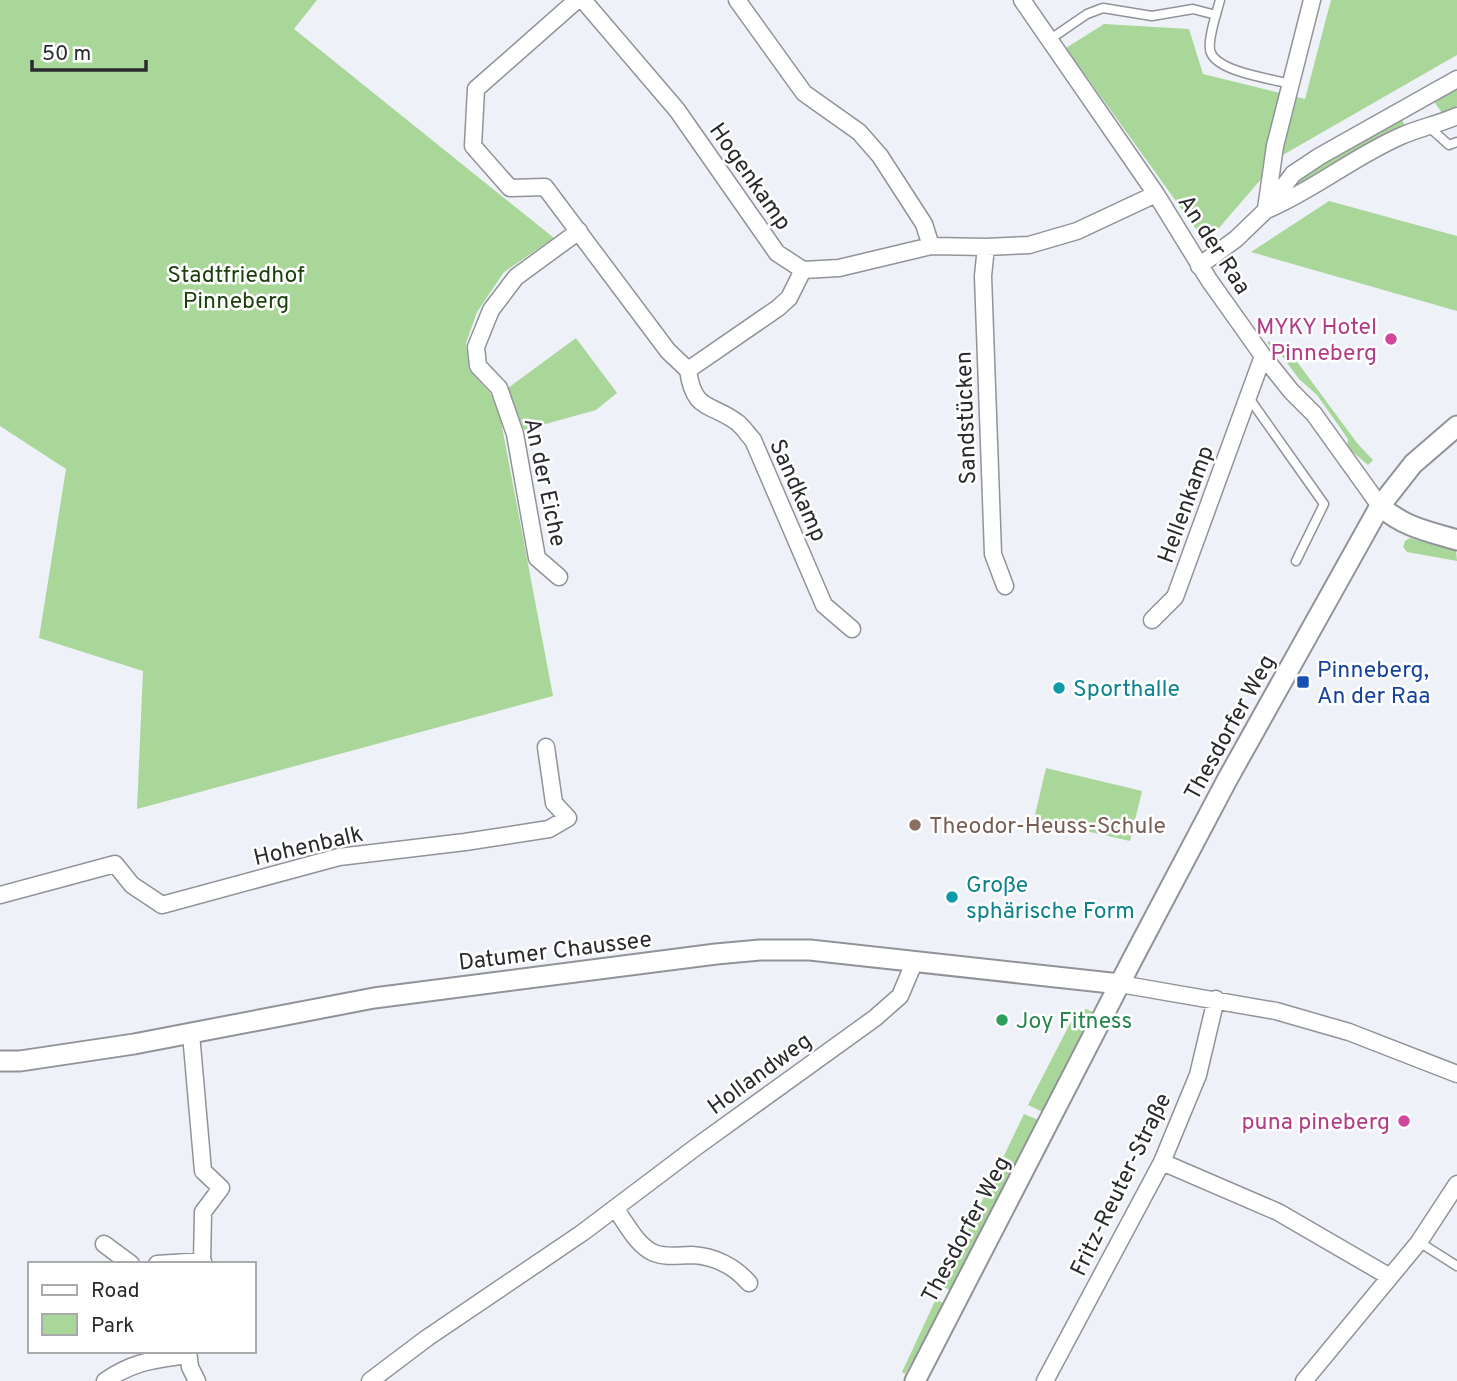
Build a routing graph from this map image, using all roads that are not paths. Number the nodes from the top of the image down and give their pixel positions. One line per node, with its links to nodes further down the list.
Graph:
1 (578, 0): 17 (street)
2 (583, 0): 21 (street, Hogenkamp)
3 (737, 0): 18 (street)
4 (1021, 0): 8 (street, An der Raa)
5 (1220, 0): 7 (lane)
6 (1312, 0): 10 (street)
7 (1216, 15): 8 (lane); 10 (lane)
8 (1049, 40): 15 (street, An der Raa)
9 (1457, 79): 11 (street)
10 (1291, 84): 16 (street)
11 (1416, 102): 13 (street); 16 (street)
12 (1457, 116): 13 (street)
13 (1430, 127): 14 (lane); 16 (street)
14 (1457, 142)
15 (1156, 194): 19 (street); 20 (street, An der Raa)
16 (1266, 210): 20 (street)
17 (579, 231): 23 (street); 29 (street, An der Eiche)
18 (931, 246): 19 (street); 21 (street)
19 (986, 247): 30 (street, Sandstücken)
20 (1199, 266): 22 (street, An der Raa)
21 (803, 270): 23 (street)
22 (1263, 356): 24 (street, Hellenkamp); 26 (street, An der Raa)
23 (688, 370): 32 (street, Sandkamp)
24 (1248, 396): 28 (lane); 31 (street, Hellenkamp)
25 (1457, 426): 26 (street, Thesdorfer Weg)
26 (1380, 506): 27 (street); 36 (street, Thesdorfer Weg)
27 (1457, 540)
28 (1296, 561)
29 (559, 577)
30 (1006, 586)
31 (1152, 620)
32 (852, 629)
33 (546, 747): 34 (street, Hohenbalk)
34 (0, 895)
35 (914, 962): 36 (street, Datumer Chaussee); 38 (street, Datumer Chaussee); 43 (street, Hollandweg)
36 (1119, 984): 37 (street); 52 (street, Thesdorfer Weg)
37 (1216, 999): 40 (street); 41 (street, Fritz-Reuter-Straße)
38 (191, 1034): 39 (street, Datumer Chaussee); 47 (street)
39 (0, 1061)
40 (1457, 1074)
41 (1162, 1161): 49 (street); 56 (street, Fritz-Reuter-Straße)
42 (1457, 1184): 44 (street)
43 (615, 1208): 50 (street); 55 (street, Hollandweg)
44 (1419, 1242): 48 (lane); 49 (street)
45 (104, 1244): 46 (street)
46 (128, 1262)
47 (202, 1262)
48 (1457, 1266)
49 (1390, 1278): 57 (street)
50 (749, 1283)
51 (188, 1353): 53 (street); 54 (street)
52 (913, 1377)
53 (105, 1381)
54 (197, 1381)
55 (370, 1381)
56 (1045, 1381)
57 (1304, 1381)

